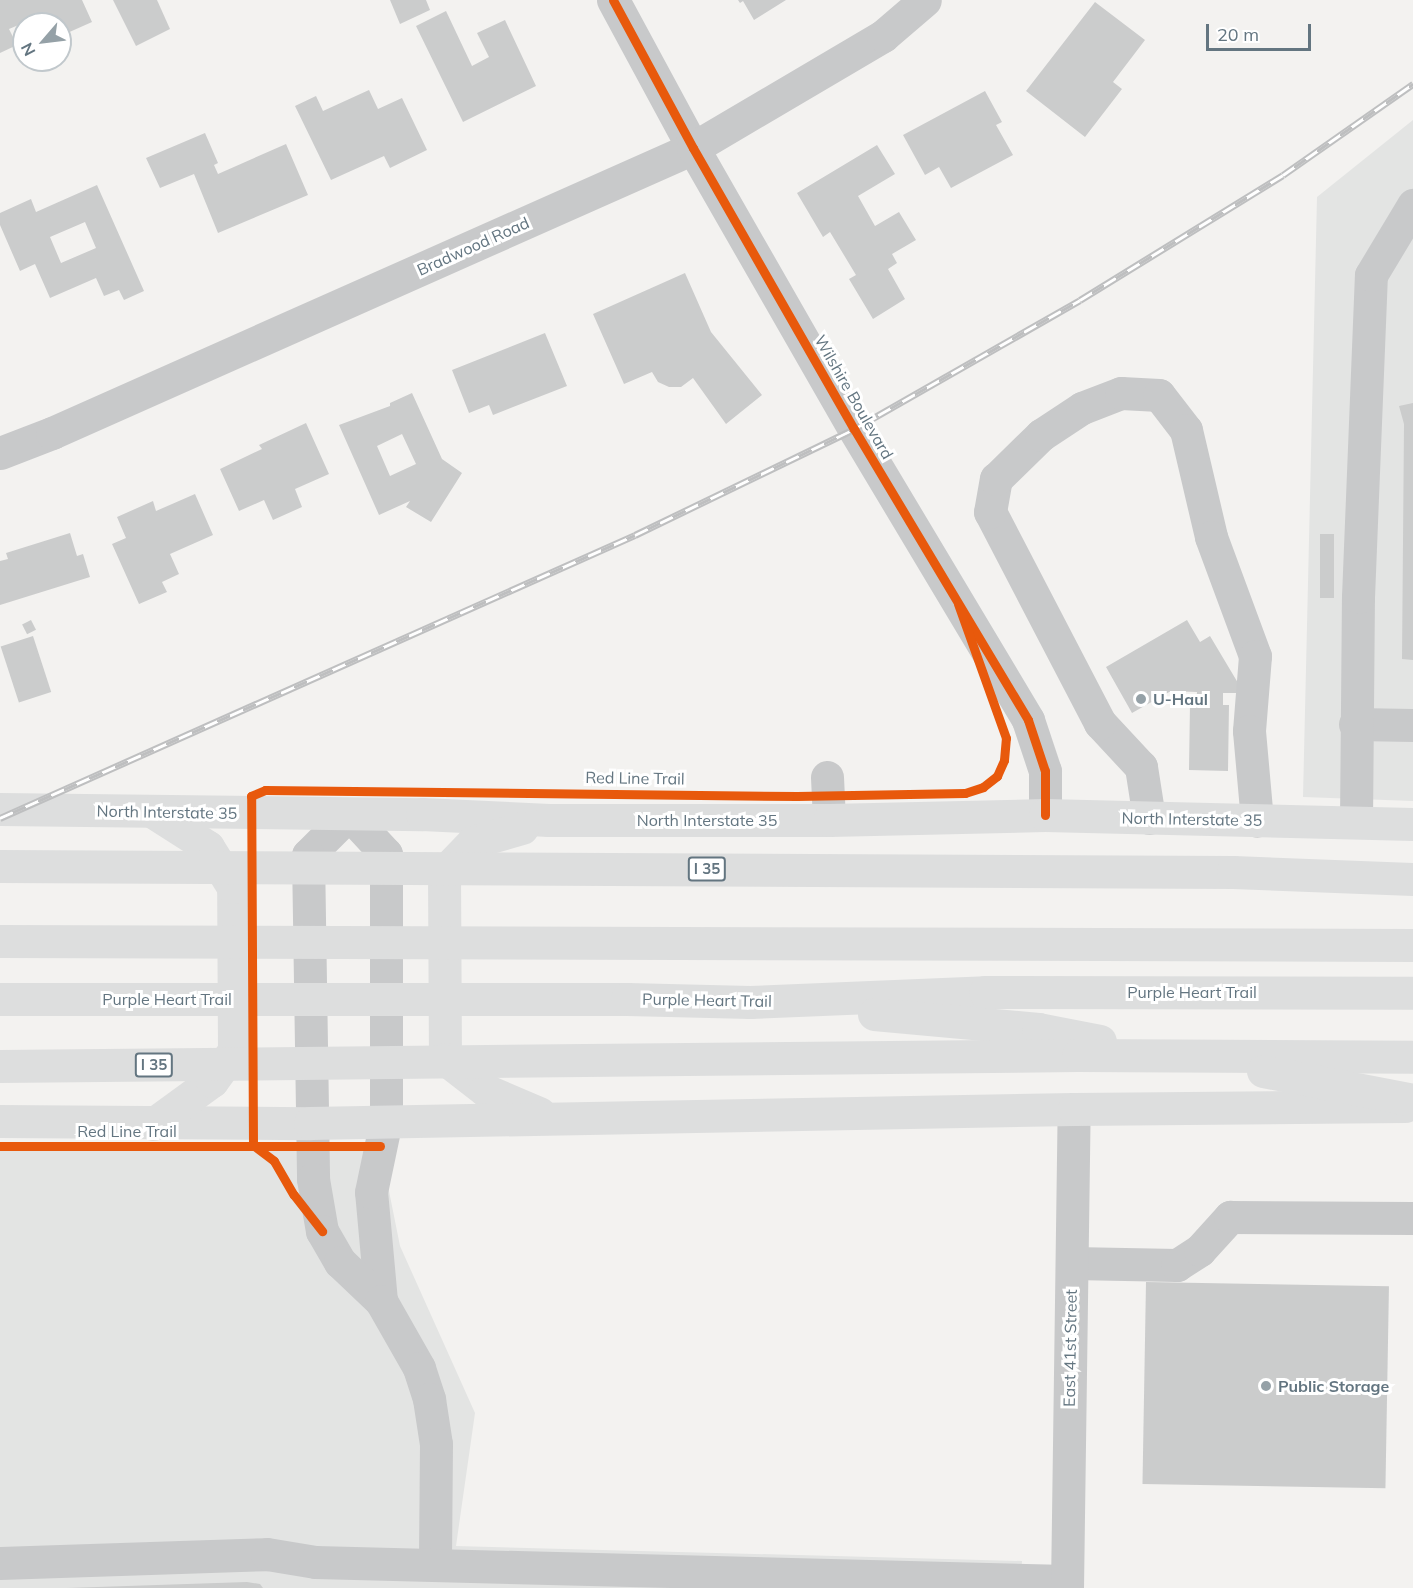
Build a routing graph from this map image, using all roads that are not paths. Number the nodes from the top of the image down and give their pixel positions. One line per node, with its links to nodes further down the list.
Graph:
1 (613, 0): 3 (street, Wilshire Boulevard)
2 (925, 0): 3 (street, Bradwood Road)
3 (693, 148): 5 (street, Bradwood Road); 12 (street, Wilshire Boulevard)
4 (1413, 205): 6 (street)
5 (0, 453)
6 (1355, 724): 7 (street); 17 (street)
7 (1413, 725)
8 (827, 777): 15 (street)
9 (0, 809): 10 (main road, North Interstate 35)
10 (153, 812): 11 (main road, North Interstate 35); 35 (main road)
11 (349, 814): 14 (main road, North Interstate 35); 32 (street); 34 (street)
12 (1045, 815): 13 (main road, North Interstate 35); 15 (main road, North Interstate 35)
13 (1149, 818): 16 (main road, North Interstate 35); 16 (street)
14 (549, 820): 15 (main road, North Interstate 35); 31 (main road)
15 (829, 820)
16 (1257, 821): 17 (main road, North Interstate 35)
17 (1356, 822): 18 (main road, North Interstate 35)
18 (1413, 824)
19 (0, 866): 20 (main road, I 35)
20 (1413, 879)
21 (0, 941): 22 (main road)
22 (1413, 945)
23 (1413, 993): 25 (main road, Purple Heart Trail)
24 (0, 999): 25 (main road, Purple Heart Trail)
25 (750, 1002): 28 (main road)
26 (1413, 1057): 27 (main road, I 35)
27 (0, 1066)
28 (1413, 1100)
29 (1413, 1106): 30 (main road)
30 (1074, 1109): 31 (main road); 37 (street, East 41st Street)
31 (550, 1118): 32 (main road)
32 (386, 1120): 34 (main road); 38 (street)
33 (0, 1121): 35 (main road)
34 (310, 1122): 35 (main road); 38 (street)
35 (153, 1124)
36 (1413, 1218): 37 (street)
37 (1072, 1263): 44 (street, East 41st Street)
38 (381, 1301): 40 (street)
39 (0, 1563): 41 (street)
40 (435, 1565): 41 (street); 42 (street)
41 (315, 1575)
42 (641, 1580): 43 (street)
43 (932, 1582): 44 (street)
44 (1067, 1585)

